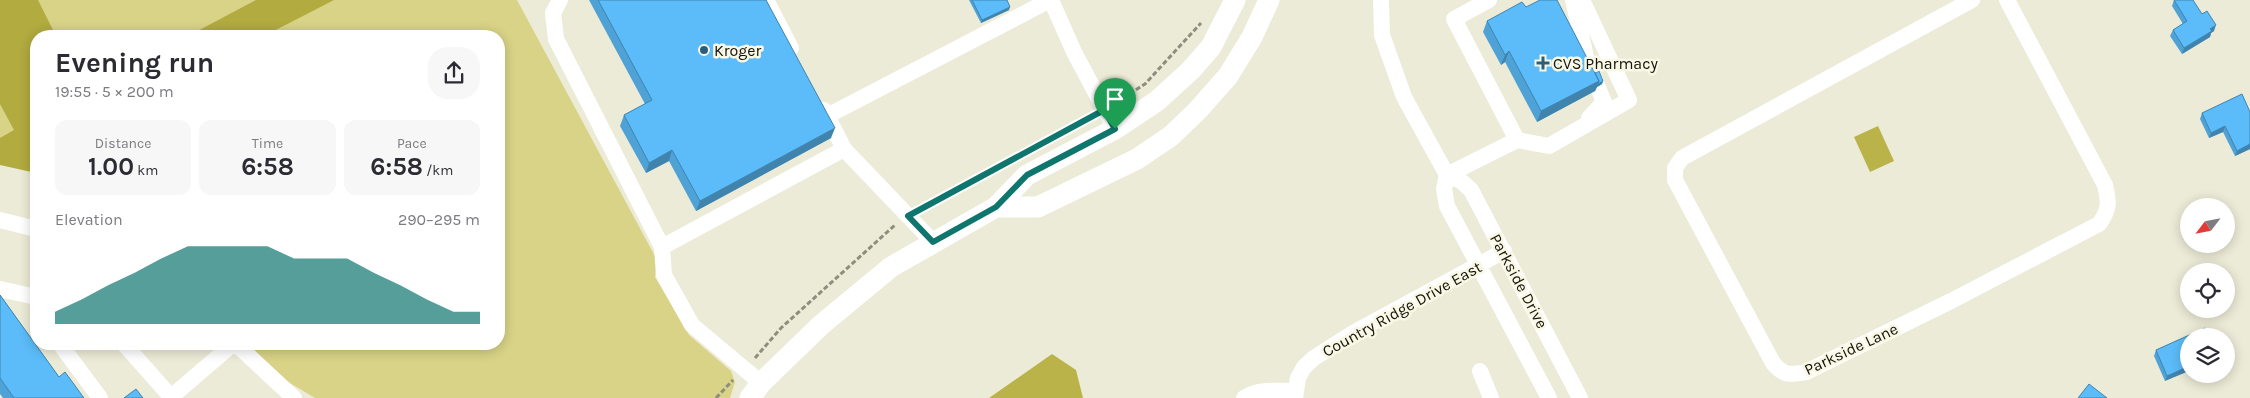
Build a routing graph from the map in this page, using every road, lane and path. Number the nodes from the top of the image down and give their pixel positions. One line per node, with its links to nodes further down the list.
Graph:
1 (560, 0): 27 (street)
2 (766, 0): 13 (street)
3 (1050, 0): 15 (street); 16 (street)
4 (1235, 0): 17 (main road)
5 (1269, 0): 22 (main road)
6 (1380, 0): 21 (street)
7 (1489, 0): 19 (street)
8 (1573, 0): 18 (street)
9 (1582, 0): 18 (street)
10 (1972, 0): 11 (street, Parkside Lane)
11 (2007, 0)
12 (1202, 22): 15 (path)
13 (798, 60)
14 (815, 93): 16 (street)
15 (1104, 110): 17 (street); 23 (path)
16 (827, 116): 20 (street)
17 (1115, 129): 22 (main road)
18 (1577, 130): 19 (street)
19 (1517, 140): 21 (street)
20 (844, 149): 23 (street); 27 (street)
21 (1447, 175): 28 (street, Parkside Drive); 29 (street, Parkside Drive)
22 (996, 207): 26 (main road)
23 (908, 216): 26 (street); 36 (path)
24 (0, 220): 25 (street)
25 (30, 228)
26 (933, 242): 38 (main road)
27 (662, 247): 36 (street)
28 (1504, 251): 29 (street, Country Ridge Drive East); 47 (street, Parkside Drive)
29 (1479, 265): 39 (street, Country Ridge Drive East); 46 (street, Parkside Drive)
30 (0, 289): 31 (street)
31 (30, 296)
32 (64, 350): 41 (street)
33 (129, 350): 40 (street)
34 (227, 350): 40 (street)
35 (241, 350): 42 (street)
36 (744, 369): 38 (street); 43 (path)
37 (1480, 371): 45 (street)
38 (756, 391)
39 (1295, 395): 44 (street)
40 (172, 397)
41 (100, 398)
42 (294, 398)
43 (716, 398)
44 (1244, 398)
45 (1491, 398)
46 (1549, 398)
47 (1580, 398)

